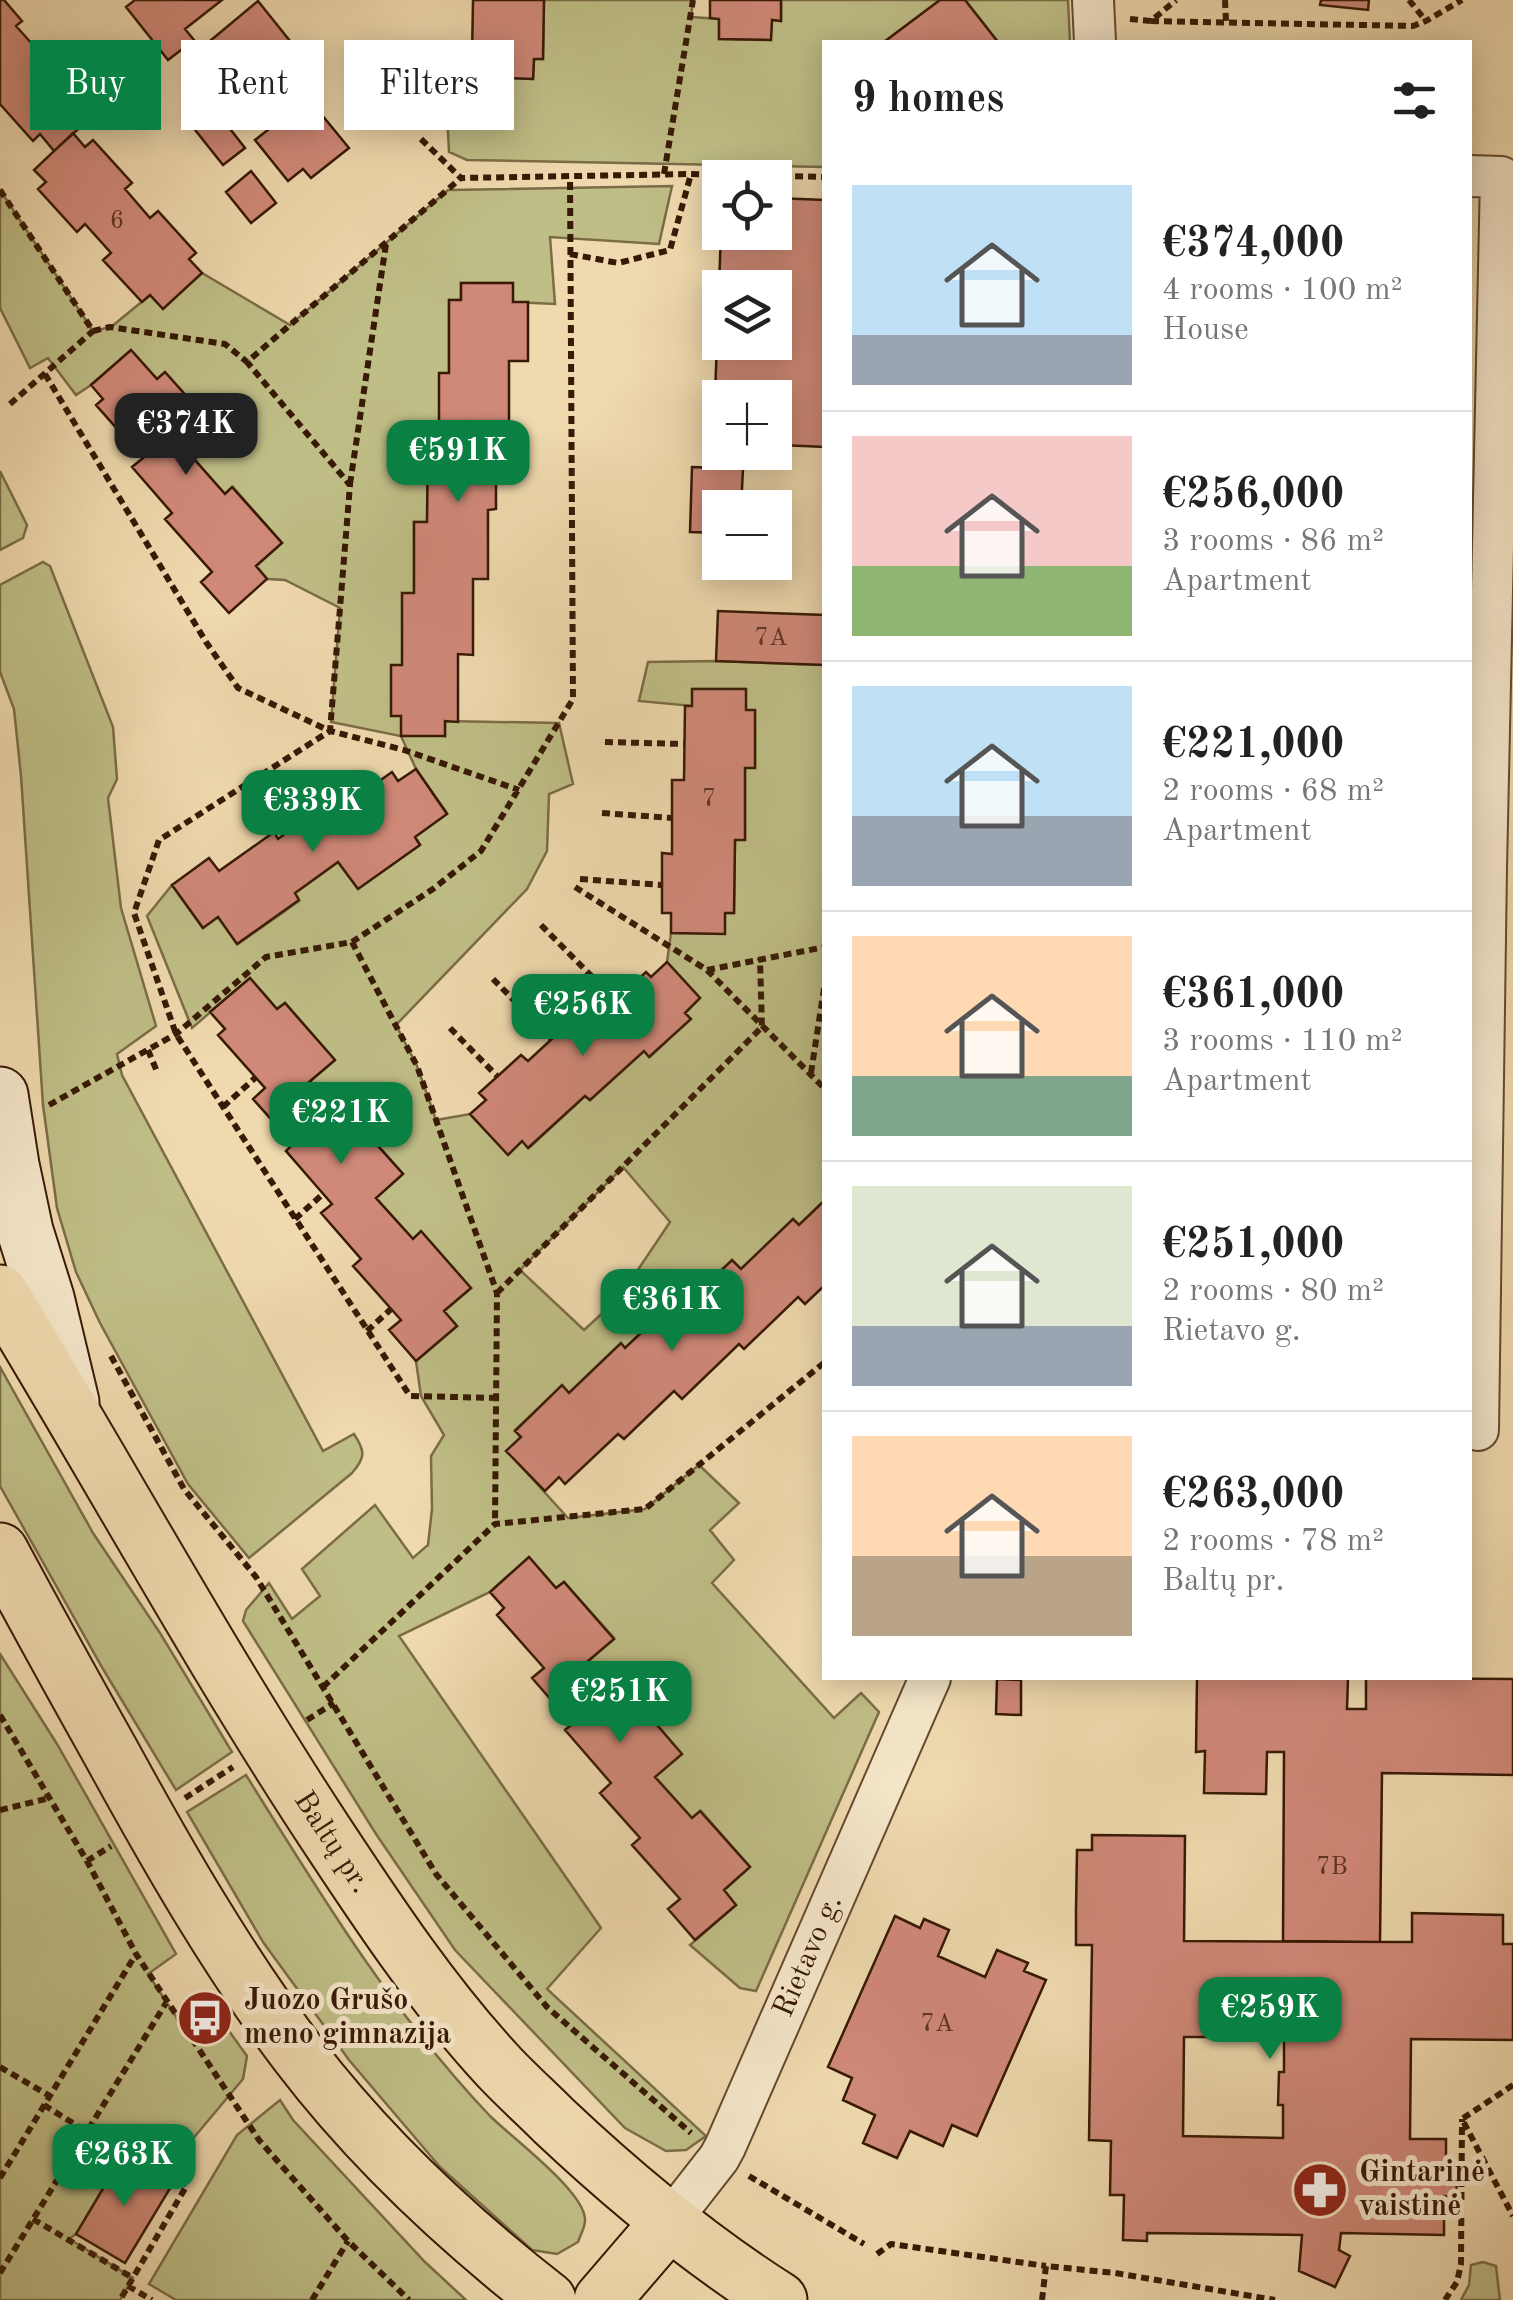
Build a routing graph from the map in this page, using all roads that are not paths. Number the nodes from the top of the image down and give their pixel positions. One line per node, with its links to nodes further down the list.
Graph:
1 (1472, 176): 5 (street)
2 (18, 1103): 4 (main road)
3 (0, 1293): 4 (main road, Baltų pr.)
4 (74, 1414): 9 (main road, Baltų pr.)
5 (1478, 1430)
6 (0, 1551): 7 (main road)
7 (16, 1600): 10 (main road)
8 (929, 1680): 9 (street, Rietavo g.)
9 (668, 2222): 11 (main road); 12 (main road, Baltų pr.)
10 (548, 2300)
11 (602, 2300)
12 (779, 2300)

